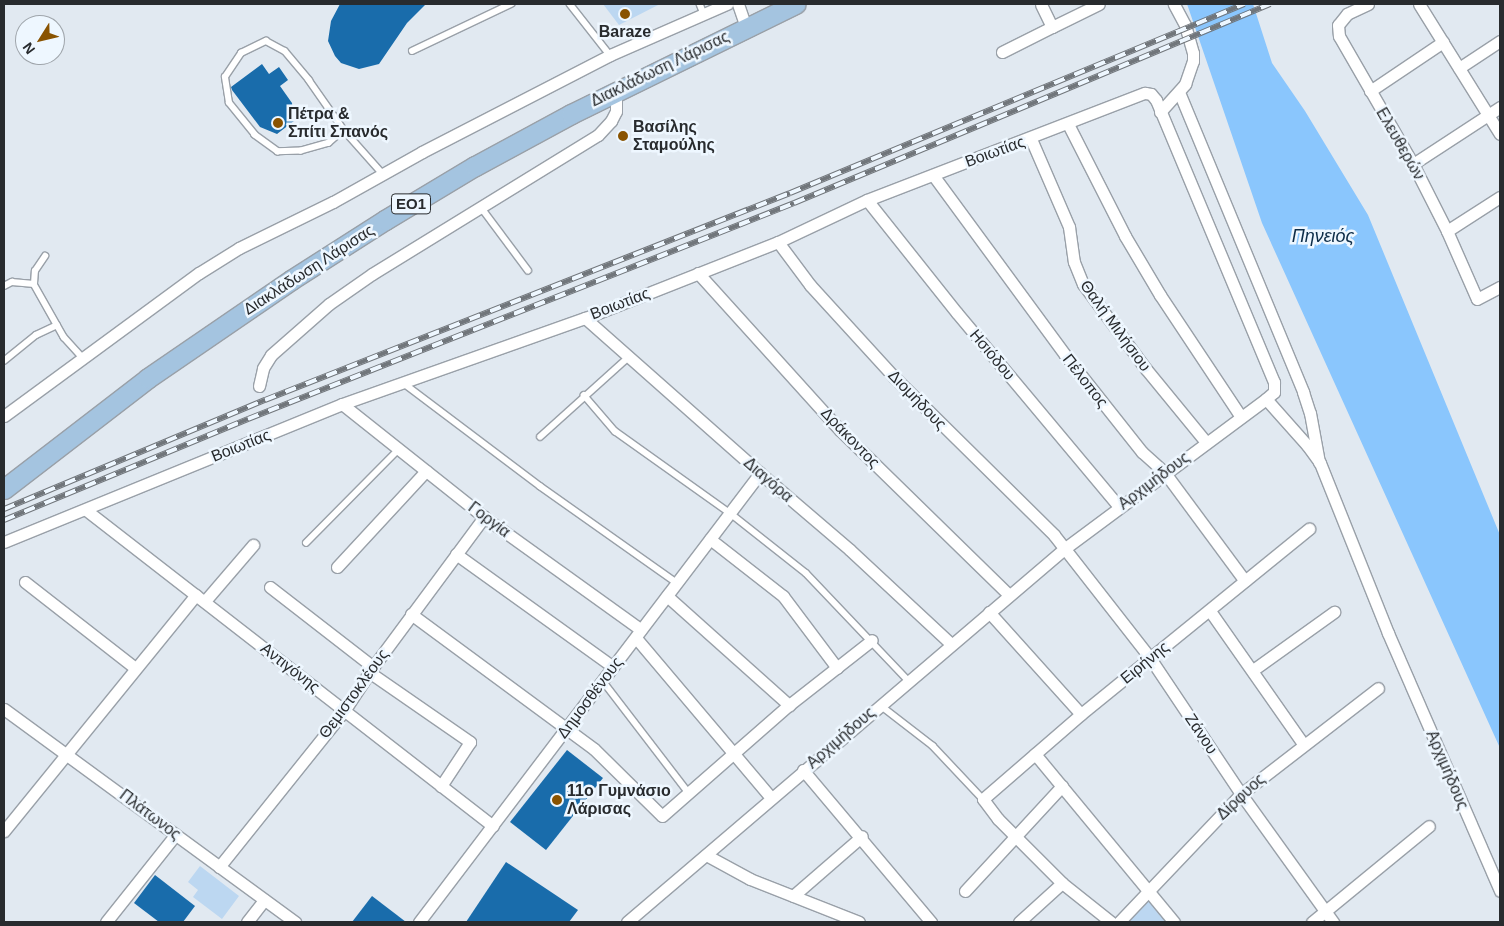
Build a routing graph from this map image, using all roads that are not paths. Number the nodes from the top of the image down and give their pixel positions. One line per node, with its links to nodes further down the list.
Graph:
1 (511, 4): 16 (lane)
2 (570, 4): 18 (lane)
3 (727, 4): 11 (street)
4 (738, 4): 12 (street)
5 (796, 4): 12 (main road, Διακλάδωση Λάρισας / ΕΟ1)
6 (1042, 4): 13 (street)
7 (1098, 4): 13 (street)
8 (1174, 4): 22 (street)
9 (1368, 4): 21 (street, Ελευθερών)
10 (1419, 4): 15 (street)
11 (702, 9): 18 (street)
12 (746, 27): 20 (main road, Διακλάδωση Λάρισας / ΕΟ1)
13 (1052, 27): 17 (street)
14 (1500, 41): 19 (street)
15 (1443, 42): 19 (street); 21 (street)
16 (412, 51)
17 (1002, 52)
18 (610, 55): 31 (street)
19 (1459, 68): 25 (street)
20 (616, 91): 35 (street); 63 (main road, Διακλάδωση Λάρισας / ΕΟ1)
21 (1370, 91): 30 (street, Ελευθερών)
22 (1179, 92): 24 (street); 59 (street)
23 (1500, 107): 25 (street)
24 (1160, 112): 26 (street, Βοιωτίας); 52 (street)
25 (1488, 115): 28 (street); 30 (street)
26 (1068, 124): 29 (street, Βοιωτίας); 55 (street)
27 (344, 130): 27 (lane); 31 (lane)
28 (1500, 134)
29 (1031, 139): 32 (street, Βοιωτίας); 57 (street, Θαλή Μιλήσιου)
30 (1414, 164): 36 (street, Ελευθερών)
31 (384, 175): 47 (street)
32 (933, 175): 34 (street, Βοιωτίας); 61 (street, Πέλοπος)
33 (1500, 197): 36 (street)
34 (867, 200): 37 (street, Βοιωτίας); 64 (street, Ησιόδου)
35 (481, 207): 39 (lane); 50 (street)
36 (1447, 231): 43 (street, Ελευθερών)
37 (778, 242): 40 (street, Βοιωτίας); 73 (street, Διομήδους)
38 (45, 256): 41 (lane)
39 (528, 270)
40 (698, 273): 44 (street, Βοιωτίας); 80 (street, Δράκοντος)
41 (34, 284): 42 (lane); 45 (lane)
42 (4, 286)
43 (1500, 286)
44 (585, 318): 46 (street, Διαγόρα); 49 (street, Βοιωτίας)
45 (57, 325): 47 (lane); 48 (lane)
46 (630, 356): 51 (lane); 62 (street, Διαγόρα)
47 (83, 358): 54 (street)
48 (4, 361)
49 (401, 382): 53 (street, Βοιωτίας); 78 (lane)
50 (259, 386)
51 (584, 395): 56 (lane); 66 (lane)
52 (1266, 399): 55 (street, Αρχιμήδους); 59 (street, Αρχιμήδους)
53 (342, 404): 58 (street, Γοργία); 65 (street, Βοιωτίας)
54 (4, 416)
55 (1241, 416): 57 (street, Αρχιμήδους)
56 (540, 437)
57 (1206, 442): 61 (street, Αρχιμήδους)
58 (399, 449): 60 (street, Γοργία); 71 (lane)
59 (1320, 464): 127 (street, Αρχιμήδους)
60 (426, 471): 67 (street, Γοργία); 75 (street)
61 (1164, 473): 64 (street, Αρχιμήδους); 76 (street, Πέλοπος)
62 (760, 474): 66 (street, Δημοσθένους); 89 (street, Διαγόρα)
63 (4, 489)
64 (1119, 508): 73 (street, Αρχιμήδους)
65 (86, 510): 70 (street, Βοιωτίας); 82 (street, Αντιγόνης)
66 (730, 513): 69 (street, Δημοσθένους); 88 (lane)
67 (484, 517): 74 (street, Θεμιστοκλέους); 87 (street, Γοργία)
68 (1309, 529): 76 (street, Ειρήνης)
69 (710, 539): 78 (street, Δημοσθένους); 93 (street)
70 (4, 542)
71 (306, 544)
72 (253, 545): 82 (street)
73 (1064, 549): 80 (street, Αρχιμήδους); 90 (street, Ζάνου)
74 (456, 554): 86 (street, Θεμιστοκλέους); 91 (street)
75 (337, 567)
76 (1244, 581): 83 (street, Ειρήνης)
77 (25, 582): 92 (street)
78 (677, 583): 81 (street, Δημοσθένους)
79 (270, 587): 94 (street)
80 (1009, 595): 84 (street, Αρχιμήδους)
81 (667, 596): 87 (street, Δημοσθένους); 99 (street)
82 (201, 598): 92 (street); 102 (street, Αντιγόνης)
83 (1210, 611): 90 (street, Ειρήνης); 95 (street)
84 (989, 612): 89 (street, Αρχιμήδους); 103 (street)
85 (1334, 612): 95 (street)
86 (411, 614): 94 (street, Θεμιστοκλέους); 104 (street)
87 (638, 634): 91 (street, Δημοσθένους); 107 (street, Γοργία)
88 (872, 640): 93 (street); 96 (lane)
89 (951, 644): 96 (street, Αρχιμήδους)
90 (1150, 658): 103 (street, Ειρήνης); 113 (street, Ζάνου)
91 (614, 667): 97 (street, Δημοσθένους)
92 (135, 668): 106 (street)
93 (837, 668): 99 (street)
94 (371, 670): 102 (street, Θεμιστοκλέους); 110 (street)
95 (1253, 670): 105 (street)
96 (908, 680): 100 (street, Αρχιμήδους)
97 (603, 681): 104 (street, Δημοσθένους); 112 (lane)
98 (1378, 688): 105 (street, Δίρφυος)
99 (789, 705): 107 (street)
100 (879, 705): 109 (street, Αρχιμήδους); 115 (lane)
101 (4, 709): 106 (street, Πλάτωνος)
102 (344, 711): 110 (street, Αντιγόνης); 123 (street, Θεμιστοκλέους)
103 (1081, 714): 108 (street, Ειρήνης)
104 (568, 728): 112 (street); 116 (street, Δημοσθένους)
105 (1303, 744): 113 (street, Δίρφυος)
106 (66, 752): 118 (street); 119 (street, Πλάτωνος)
107 (734, 754): 112 (street); 114 (street, Γοργία)
108 (1035, 754): 111 (street); 115 (street, Ειρήνης)
109 (804, 770): 114 (street, Αρχιμήδους); 120 (street)
110 (441, 786): 116 (street, Αντιγόνης)
111 (1062, 786): 121 (street); 126 (street)
112 (689, 793)
113 (1241, 794): 126 (street, Δίρφυος); 130 (street, Ζάνου)
114 (771, 798): 122 (street, Αρχιμήδους)
115 (983, 799): 121 (street)
116 (493, 826): 134 (street, Δημοσθένους)
117 (1429, 826): 130 (street)
118 (4, 831)
119 (176, 834): 123 (street, Πλάτωνος); 131 (street)
120 (862, 836): 128 (street); 137 (street)
121 (1017, 837): 124 (street); 125 (street)
122 (706, 856): 128 (street); 135 (street, Αρχιμήδους)
123 (219, 867): 129 (street, Πλάτωνος)
124 (1062, 883): 138 (street); 139 (street)
125 (965, 891)
126 (1150, 891): 140 (street, Δίρφυος); 141 (street)
127 (1500, 891)
128 (793, 896): 136 (street)
129 (264, 900): 132 (street); 133 (street, Πλάτωνος)
130 (1325, 911): 142 (street); 143 (street, Ζάνου)
131 (106, 922)
132 (247, 922)
133 (295, 922)
134 (419, 922)
135 (627, 922)
136 (859, 922)
137 (931, 922)
138 (1018, 922)
139 (1111, 922)
140 (1119, 922)
141 (1174, 922)
142 (1312, 922)
143 (1333, 922)

